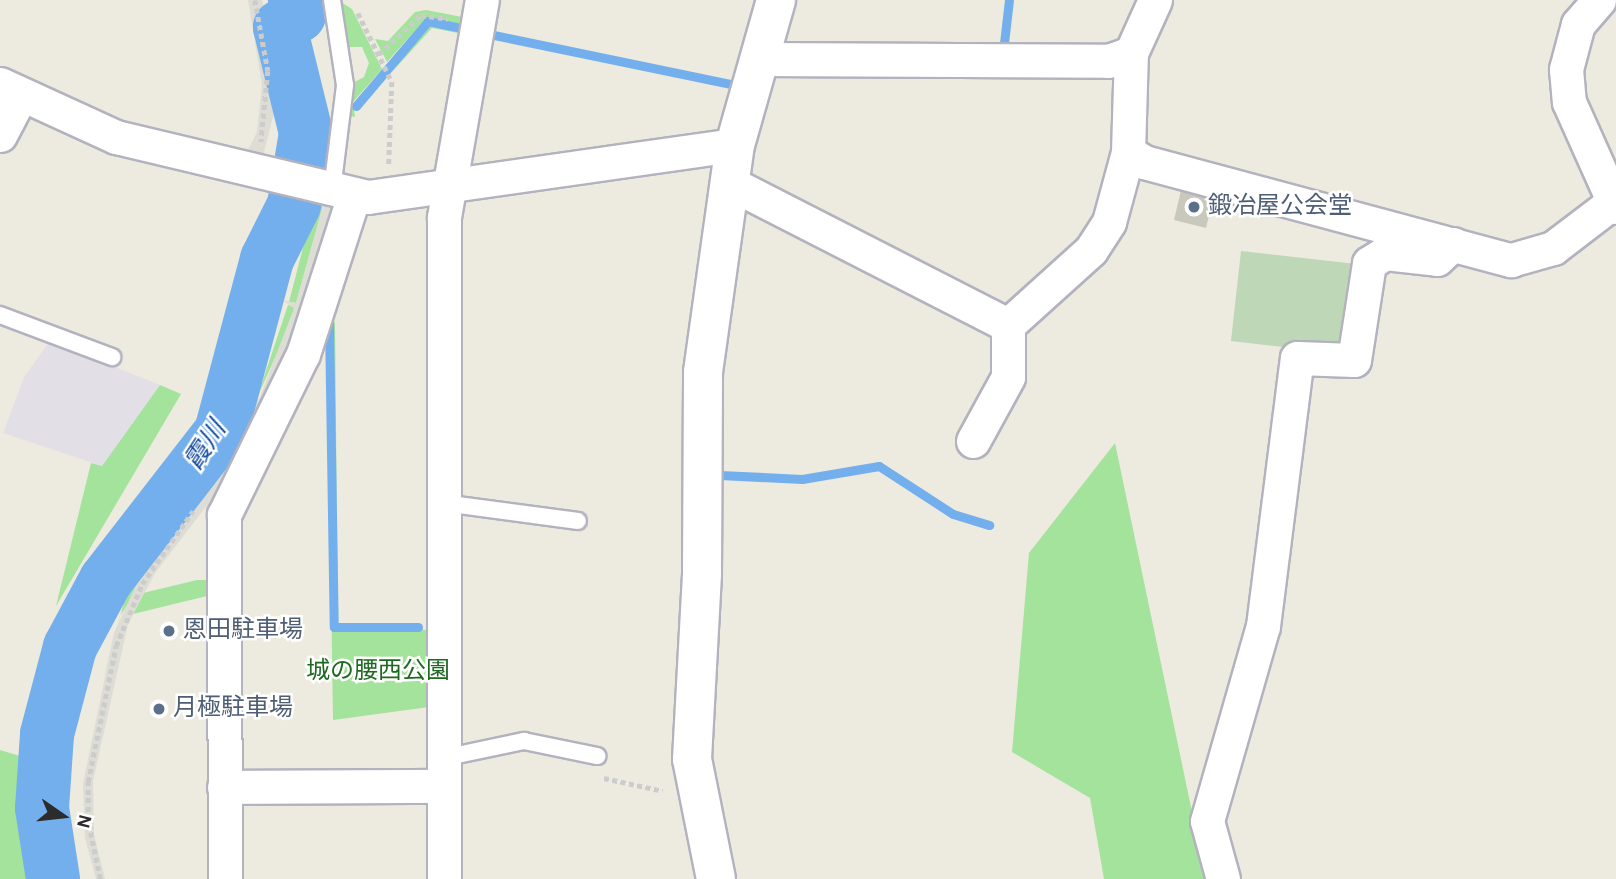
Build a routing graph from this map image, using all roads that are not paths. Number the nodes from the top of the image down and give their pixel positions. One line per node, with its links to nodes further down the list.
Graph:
1 (332, 0): 13 (lane)
2 (482, 0): 12 (street)
3 (776, 0): 7 (street)
4 (1155, 0): 6 (street)
5 (1599, 0): 14 (street)
6 (1131, 53): 7 (street); 10 (street)
7 (760, 58): 11 (street)
8 (10, 90): 9 (street); 13 (street)
9 (0, 135)
10 (1128, 152): 15 (street); 17 (street)
11 (732, 164): 12 (street); 17 (street); 27 (street)
12 (446, 188): 13 (street); 20 (street)
13 (337, 191): 24 (street)
14 (1615, 203): 15 (street)
15 (1453, 244): 28 (street)
16 (0, 315): 18 (lane)
17 (1008, 325): 19 (street)
18 (112, 357)
19 (973, 441)
20 (443, 503): 21 (lane); 23 (street)
21 (578, 521)
22 (594, 755): 23 (lane)
23 (443, 772): 24 (street); 26 (street)
24 (224, 787): 25 (street)
25 (225, 879)
26 (444, 879)
27 (716, 879)
28 (1223, 879)

